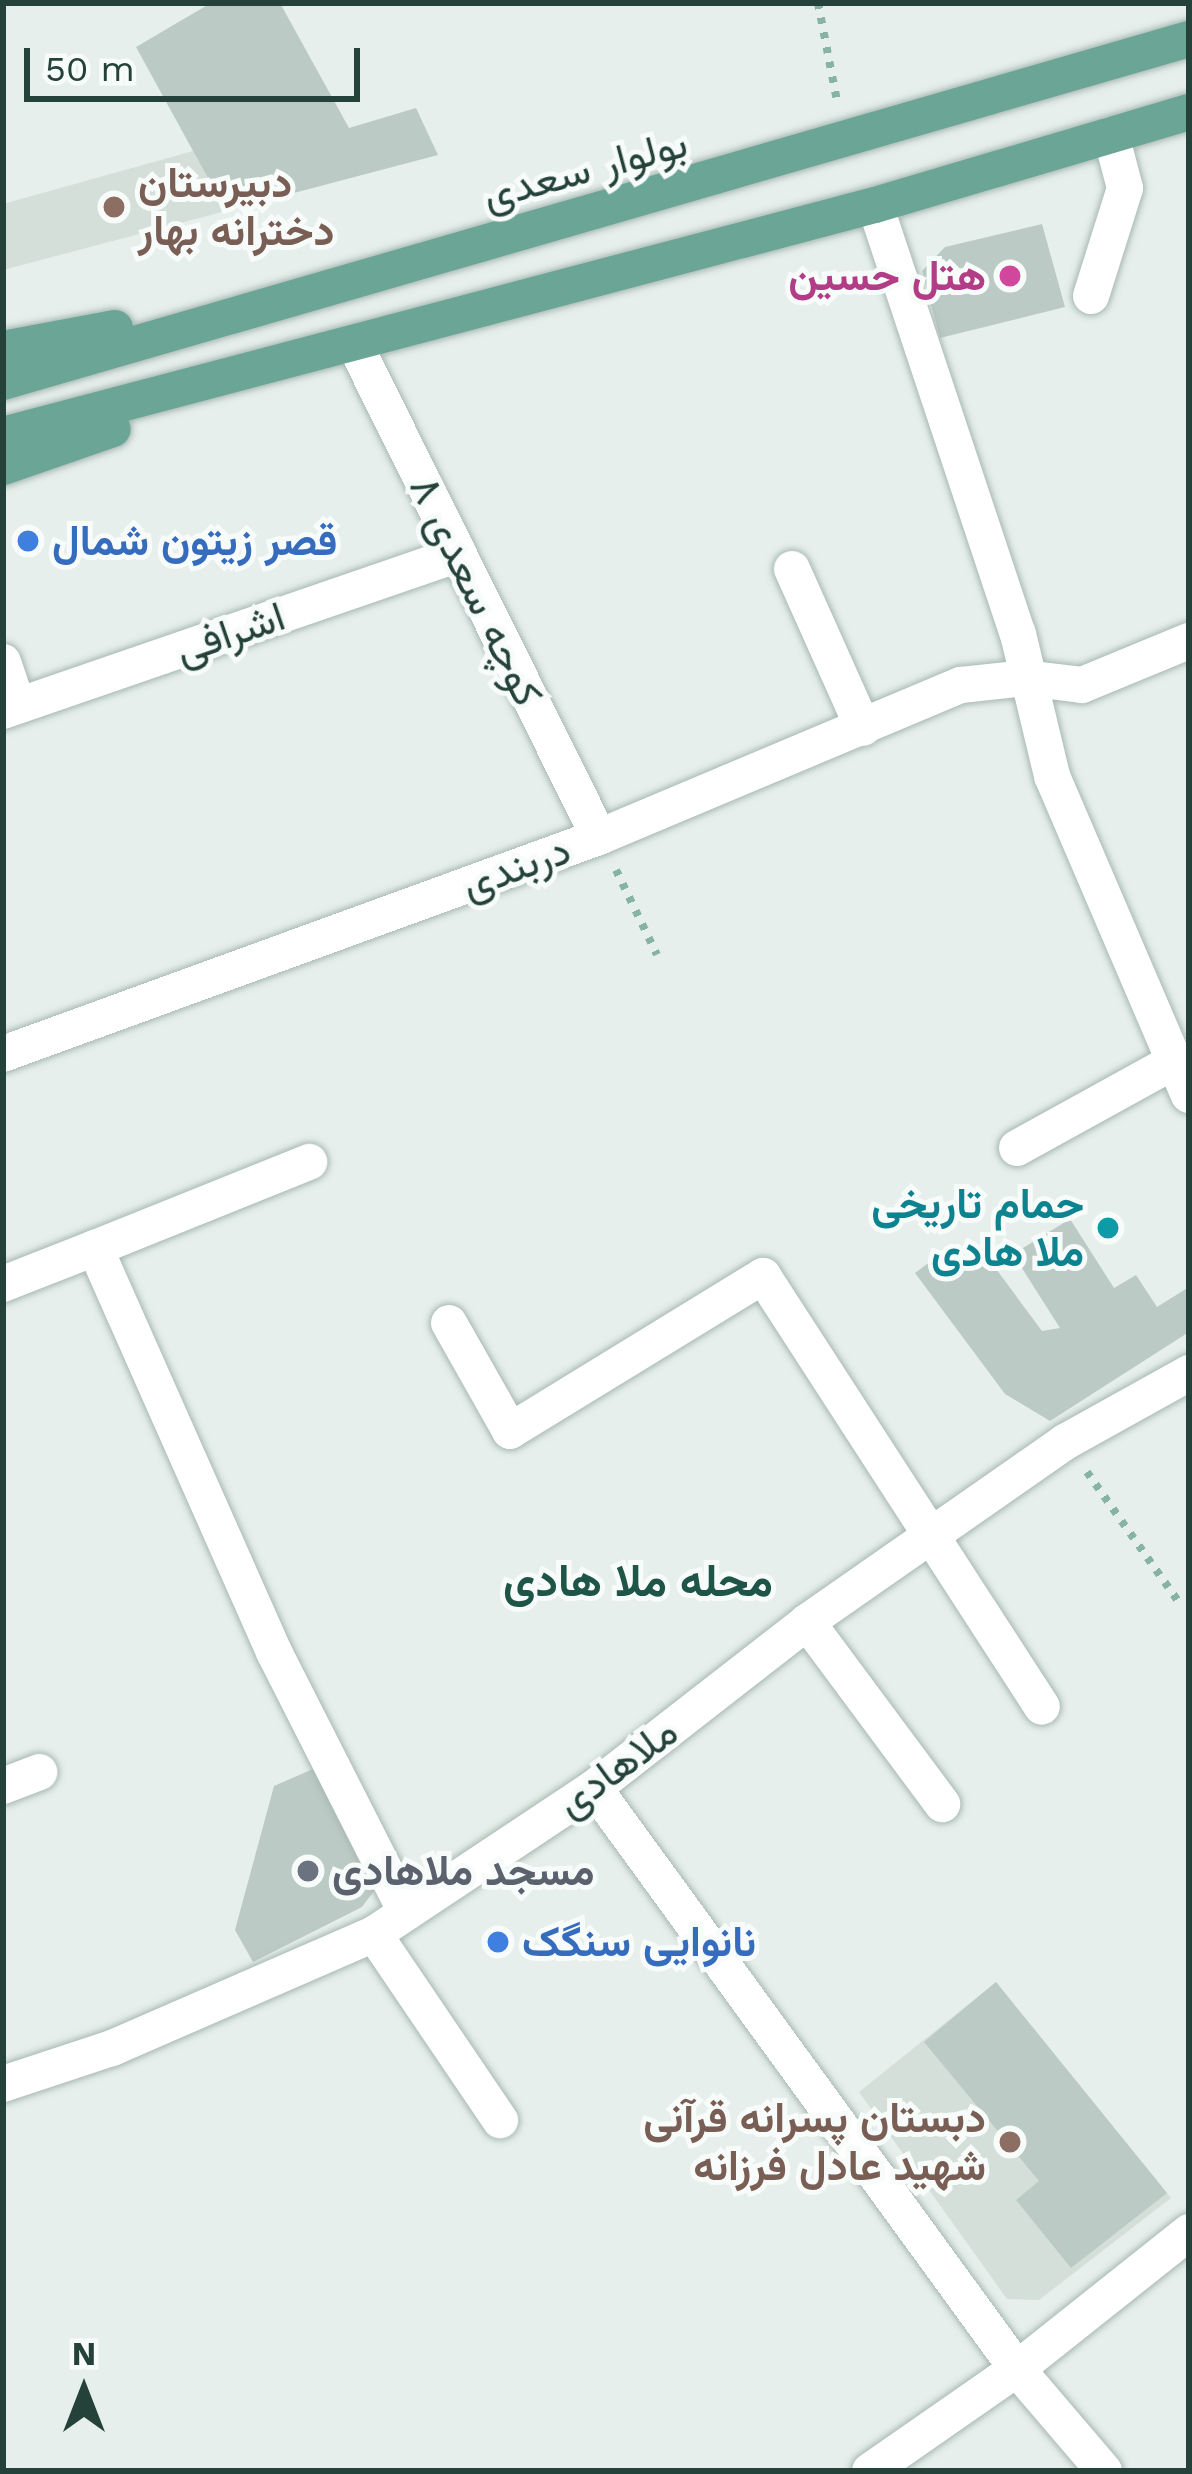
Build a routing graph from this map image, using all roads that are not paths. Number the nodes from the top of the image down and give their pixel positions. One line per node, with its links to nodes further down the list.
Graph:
1 (1189, 39): 5 (main road, بولوار سعدی)
2 (1189, 112): 3 (main road)
3 (1111, 136): 4 (main road); 6 (street)
4 (875, 205): 8 (main road); 16 (street)
5 (320, 289): 7 (main road); 9 (main road, بولوار سعدی)
6 (1091, 296)
7 (3, 349)
8 (343, 349): 10 (main road); 11 (main road); 12 (street, کوچه سعدی ۸)
9 (3, 382)
10 (3, 435)
11 (3, 467)
12 (457, 555): 17 (street, اشرافی); 19 (street, کوچه سعدی ۸)
13 (792, 569): 18 (street)
14 (1189, 641): 16 (street, دربندی)
15 (3, 662): 17 (street)
16 (1025, 678): 18 (street, دربندی); 21 (street)
17 (11, 709)
18 (863, 728): 19 (street, دربندی)
19 (599, 837): 20 (street, دربندی)
20 (3, 1054)
21 (1171, 1063): 22 (street); 23 (street)
22 (1189, 1095)
23 (1017, 1148)
24 (309, 1162): 25 (street)
25 (95, 1248): 26 (street); 36 (street)
26 (3, 1284)
27 (449, 1323): 29 (street)
28 (1189, 1373): 29 (street, ملاهادی)
29 (937, 1537): 30 (street, ملاهادی); 31 (street)
30 (807, 1622): 34 (street, ملاهادی); 35 (street)
31 (1042, 1707)
32 (39, 1772): 33 (street)
33 (3, 1786)
34 (594, 1788): 36 (street, ملاهادی); 41 (street)
35 (942, 1804)
36 (406, 1912): 37 (street, ملاهادی)
37 (374, 1934): 38 (street, ملاهادی); 39 (street)
38 (3, 2084)
39 (500, 2120)
40 (1189, 2232): 41 (street)
41 (1017, 2369): 42 (street); 43 (street)
42 (870, 2471)
43 (1104, 2471)

